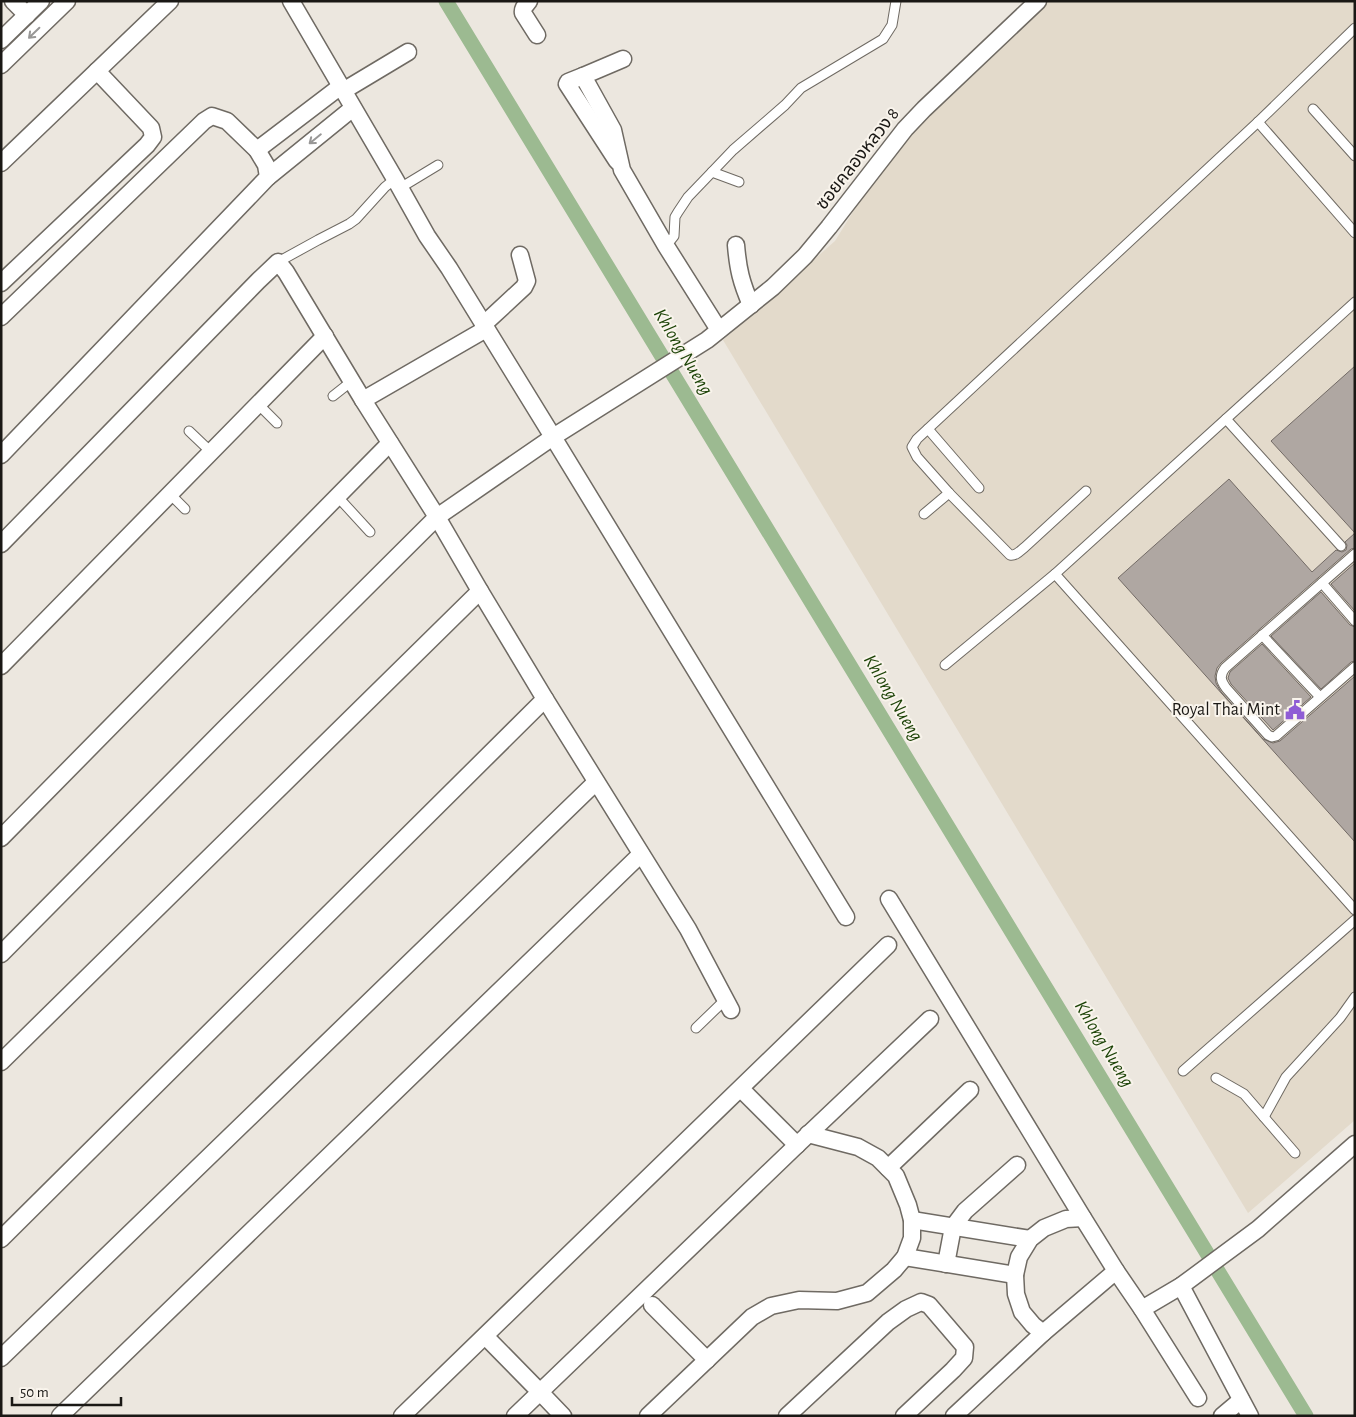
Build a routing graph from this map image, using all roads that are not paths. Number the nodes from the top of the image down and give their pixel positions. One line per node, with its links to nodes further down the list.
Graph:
1 (14, 1): 9 (street)
2 (41, 1): 9 (street)
3 (67, 1): 15 (street, one-way to 15)
4 (170, 1): 16 (street)
5 (291, 1): 17 (street)
6 (529, 1): 11 (street)
7 (896, 1): 25 (lane)
8 (1038, 1): 36 (street, ซอยคลองหลวง 8)
9 (27, 15): 12 (street)
10 (1355, 28): 20 (lane)
11 (537, 35)
12 (1, 40)
13 (408, 52): 17 (street)
14 (623, 59): 31 (street)
15 (1, 65)
16 (97, 72): 23 (street); 34 (street)
17 (342, 89): 18 (street); 21 (street)
18 (354, 108): 26 (street, one-way to 26); 28 (street)
19 (1313, 109): 22 (lane)
20 (1258, 122): 29 (lane); 47 (lane)
21 (257, 150): 26 (street); 37 (street)
22 (1355, 156)
23 (1, 164)
24 (438, 165): 28 (lane)
25 (712, 172): 27 (lane); 31 (lane)
26 (268, 177): 52 (street)
27 (739, 182)
28 (398, 183): 33 (lane); 38 (street)
29 (1355, 233)
30 (736, 245): 36 (street)
31 (666, 246): 39 (street)
32 (520, 255): 38 (street)
33 (278, 262): 40 (street); 62 (street)
34 (1, 283)
35 (1355, 302): 45 (lane)
36 (750, 305): 39 (street, ซอยคลองหลวง 8)
37 (1, 317)
38 (485, 327): 43 (street); 49 (street)
39 (713, 335): 49 (street, ซอยคลองหลวง 8)
40 (325, 336): 41 (street); 44 (street)
41 (352, 381): 42 (lane); 43 (street)
42 (333, 396)
43 (363, 400): 50 (street)
44 (258, 404): 46 (lane); 51 (street)
45 (1226, 419): 63 (lane); 64 (lane)
46 (277, 423)
47 (928, 429): 53 (lane); 56 (lane)
48 (189, 431): 51 (lane)
49 (553, 438): 60 (street, ซอยคลองหลวง 8); 79 (street)
50 (390, 443): 57 (street); 60 (street)
51 (211, 452): 55 (street)
52 (1, 455)
53 (979, 488)
54 (1086, 492): 56 (lane)
55 (170, 494): 58 (lane); 70 (street)
56 (949, 494): 59 (lane)
57 (337, 496): 61 (lane); 75 (street)
58 (185, 509)
59 (924, 514)
60 (437, 517): 66 (street); 82 (street, ซอยคลองหลวง 8)
61 (370, 532)
62 (1, 544)
63 (1348, 552): 65 (lane)
64 (1055, 574): 69 (lane); 78 (lane)
65 (1322, 583): 67 (lane); 68 (lane)
66 (480, 591): 73 (street); 87 (street)
67 (1355, 621)
68 (1262, 635): 72 (lane); 72 (lane)
69 (945, 665)
70 (1, 666)
71 (1355, 666): 72 (lane)
72 (1320, 697)
73 (545, 699): 74 (street); 102 (street)
74 (596, 782): 76 (street); 112 (street)
75 (1, 838)
76 (641, 854): 84 (street); 117 (street)
77 (889, 899): 98 (street)
78 (1355, 910)
79 (846, 917)
80 (1355, 920): 88 (lane)
81 (888, 946): 90 (street)
82 (1, 954)
83 (1355, 997): 92 (lane)
84 (729, 1005): 86 (lane)
85 (930, 1019): 93 (street)
86 (696, 1028)
87 (1, 1062)
88 (1183, 1071)
89 (1216, 1078): 92 (lane)
90 (741, 1089): 93 (street); 111 (street)
91 (970, 1090): 97 (street)
92 (1264, 1117): 95 (lane)
93 (803, 1139): 97 (street); 114 (street)
94 (1355, 1144): 107 (street)
95 (1295, 1153)
96 (1016, 1165): 100 (street)
97 (888, 1168): 99 (street)
98 (1083, 1218): 101 (street); 105 (street)
99 (912, 1220): 100 (street); 103 (street)
100 (953, 1227): 101 (street); 104 (street)
101 (1030, 1239): 106 (street)
102 (1, 1240)
103 (905, 1257): 104 (street); 113 (street)
104 (946, 1264): 106 (street)
105 (1116, 1270): 109 (street); 110 (street)
106 (1015, 1275): 110 (street)
107 (1186, 1282): 109 (street); 116 (street)
108 (652, 1305): 113 (street)
109 (1142, 1308): 115 (street)
110 (1043, 1333): 124 (street)
111 (485, 1336): 114 (street); 118 (street)
112 (1, 1358)
113 (707, 1360): 121 (street)
114 (540, 1392): 119 (street); 120 (street)
115 (1198, 1398)
116 (1241, 1400): 125 (street); 126 (street)
117 (60, 1416)
118 (402, 1416)
119 (515, 1416)
120 (563, 1416)
121 (648, 1416)
122 (787, 1416): 123 (street)
123 (904, 1416)
124 (954, 1416)
125 (1222, 1416)
126 (1250, 1416)

